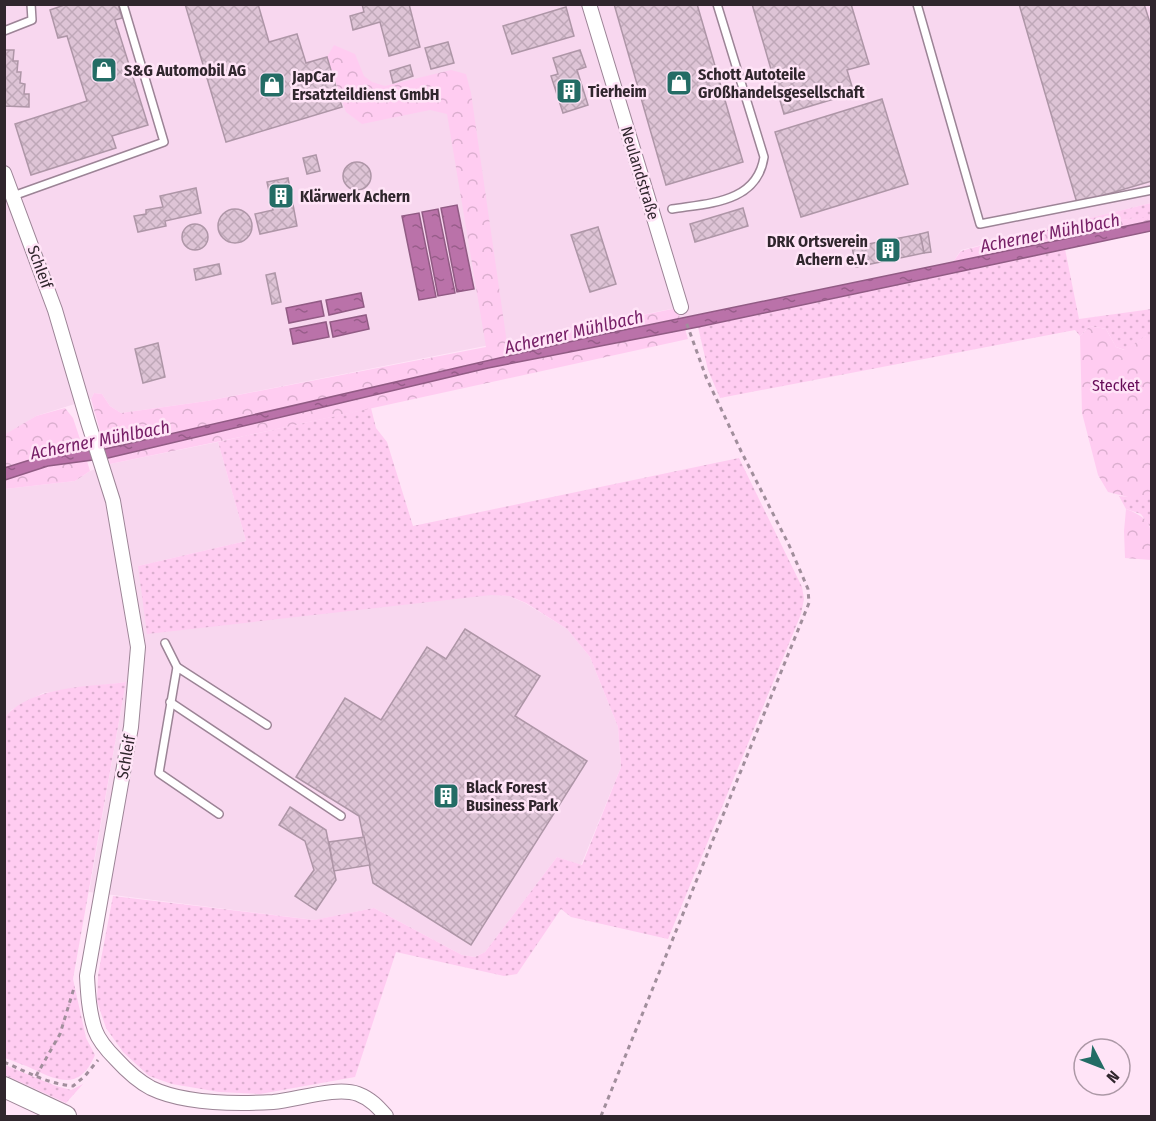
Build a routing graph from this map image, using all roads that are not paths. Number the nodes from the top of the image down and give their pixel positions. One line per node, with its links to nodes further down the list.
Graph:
1 (31, 4): 6 (lane)
2 (123, 4): 9 (lane)
3 (589, 4): 11 (street, Neulandstraße)
4 (717, 4): 10 (lane)
5 (917, 4): 8 (lane)
6 (4, 31)
7 (4, 173): 9 (street, Schleif)
8 (1152, 190)
9 (13, 196): 20 (street, Schleif)
10 (672, 209)
11 (681, 307)
12 (165, 643): 13 (lane)
13 (177, 667): 14 (lane); 15 (lane)
14 (170, 702): 16 (lane); 17 (lane)
15 (267, 725)
16 (219, 814)
17 (341, 816)
18 (4, 1087): 19 (main road)
19 (66, 1116)
20 (386, 1116)

